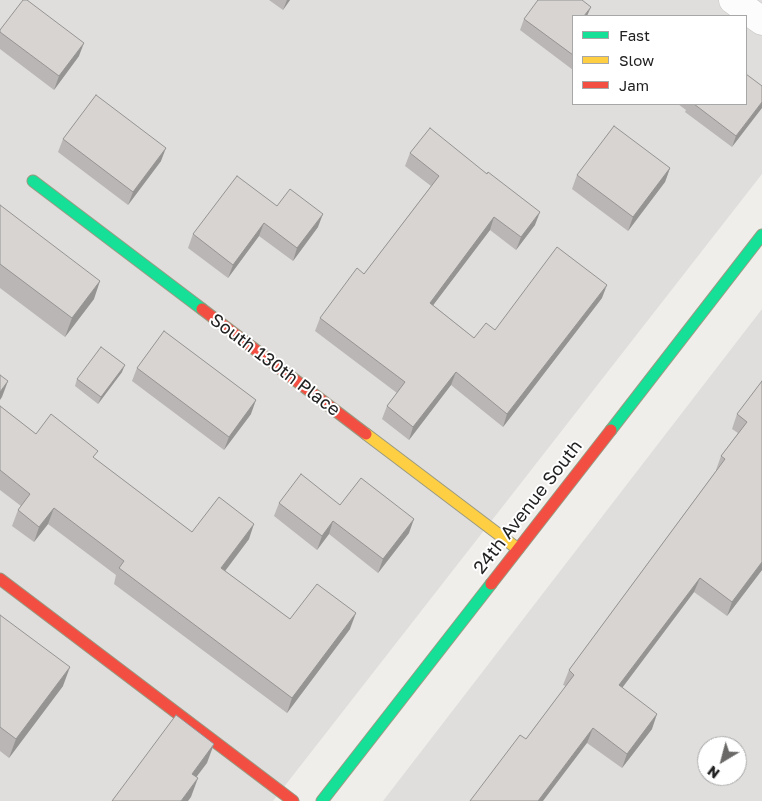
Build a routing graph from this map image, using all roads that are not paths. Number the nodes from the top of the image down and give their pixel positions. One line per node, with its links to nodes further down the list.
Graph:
1 (733, 0): 2 (street)
2 (762, 21)
3 (33, 181): 5 (street, South 130th Place)
4 (762, 235): 5 (street, 24th Avenue South)
5 (518, 549): 8 (street, 24th Avenue South)
6 (0, 579): 7 (street)
7 (293, 801)
8 (322, 801)

